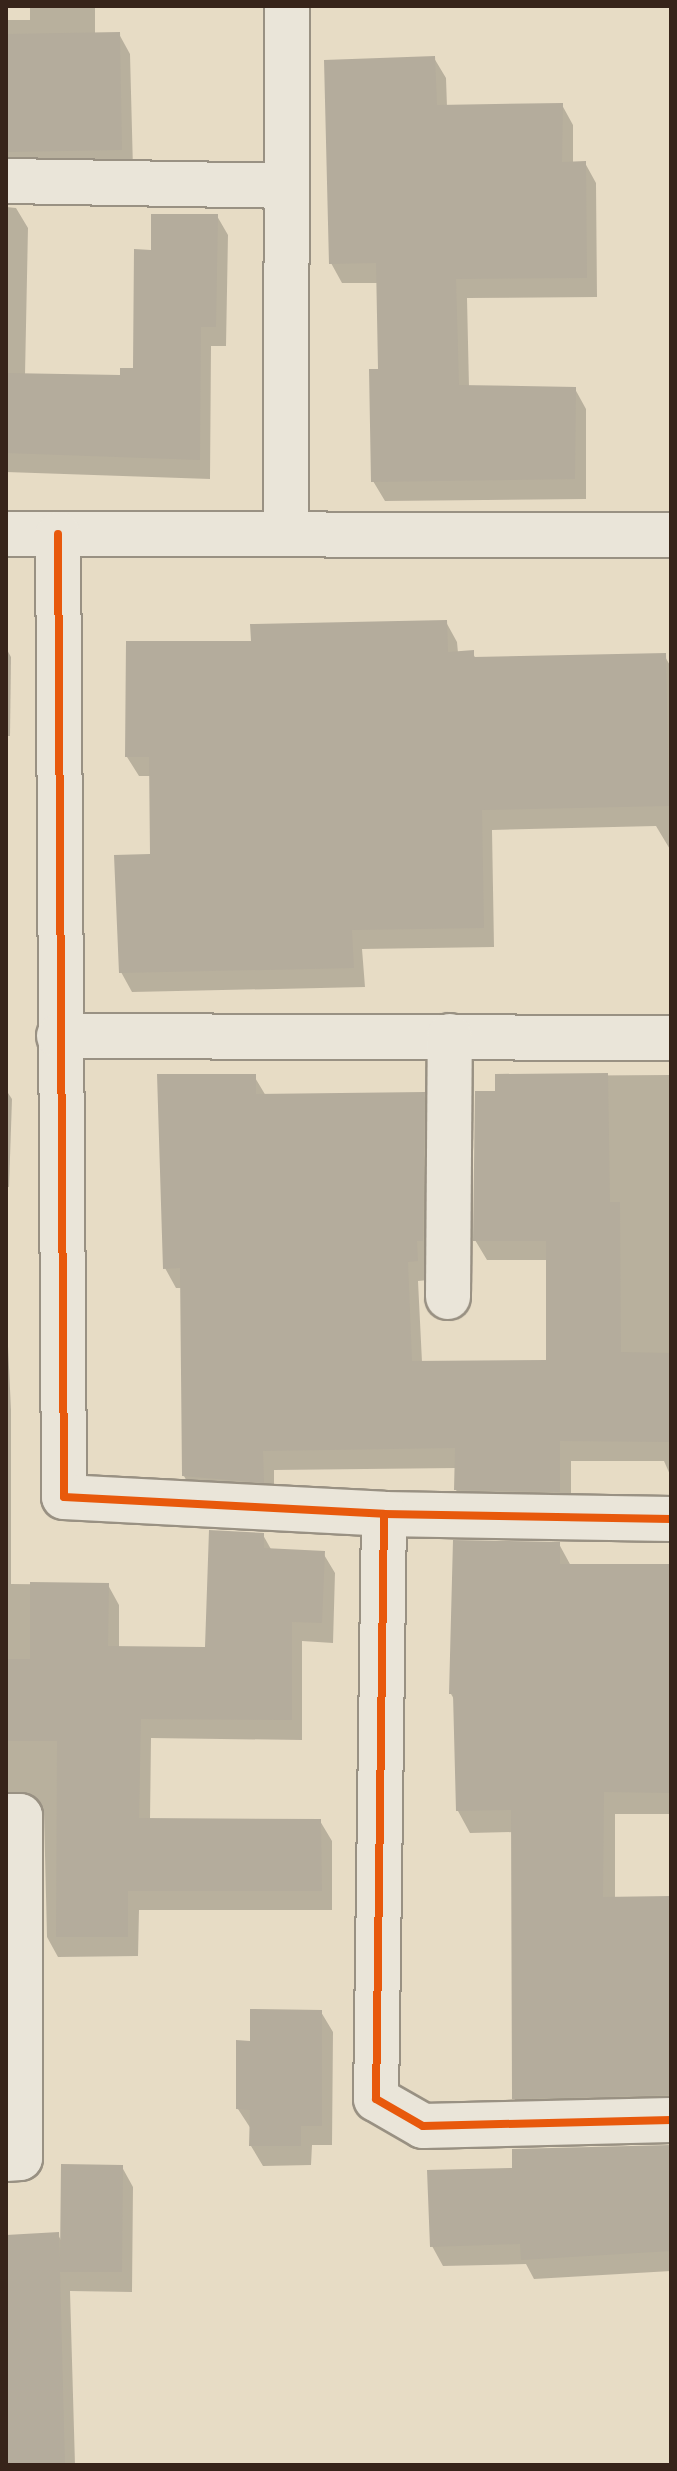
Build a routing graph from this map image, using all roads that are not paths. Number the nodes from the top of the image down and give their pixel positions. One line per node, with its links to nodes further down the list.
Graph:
1 (287, 6): 3 (street)
2 (6, 181): 3 (street)
3 (287, 186): 4 (street)
4 (286, 532): 6 (street); 7 (street)
5 (6, 534): 6 (street)
6 (58, 534): 8 (street)
7 (671, 535)
8 (59, 1036): 9 (street); 12 (street)
9 (450, 1036): 10 (street); 11 (street)
10 (671, 1038)
11 (448, 1297)
12 (384, 1514): 13 (street); 15 (street)
13 (671, 1519)
14 (6, 1816): 16 (street)
15 (671, 2120)
16 (6, 2159)

